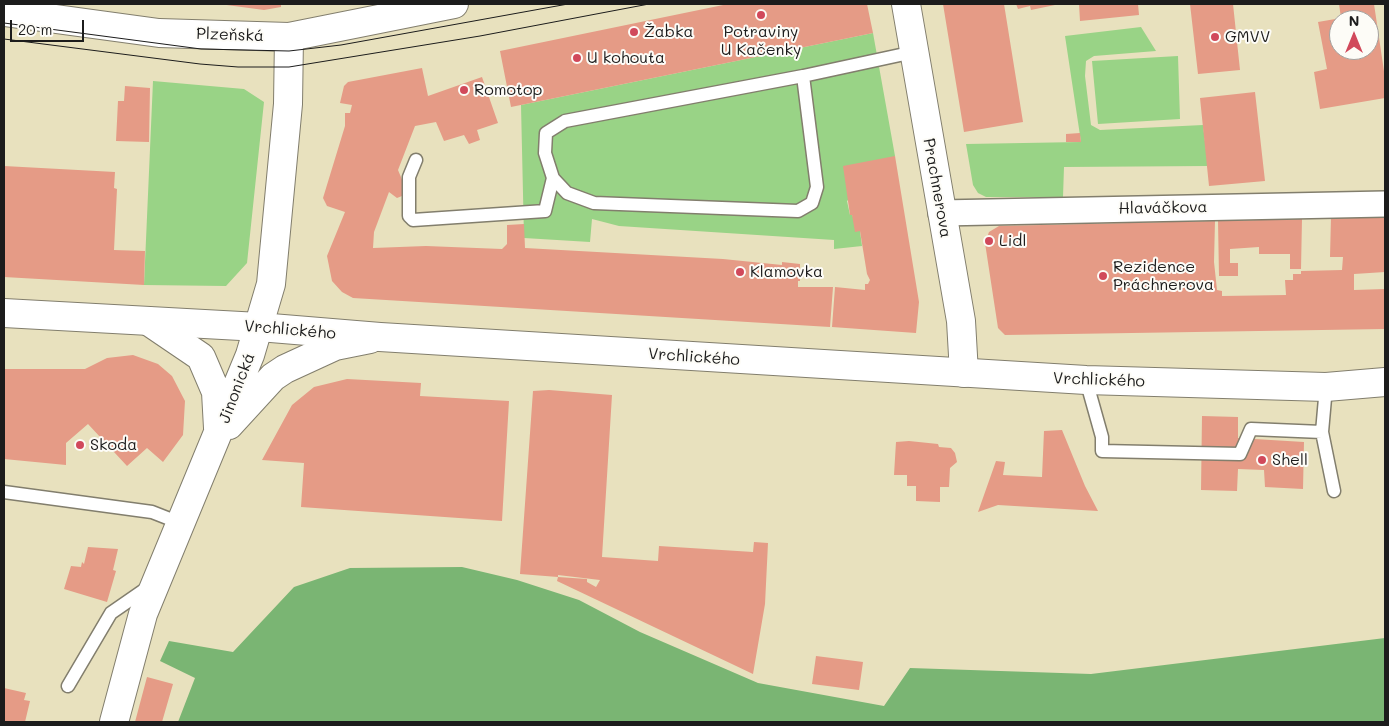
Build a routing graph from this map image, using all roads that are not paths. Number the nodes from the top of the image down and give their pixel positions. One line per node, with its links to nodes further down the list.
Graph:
1 (454, 4): 4 (main road, Plzeňská)
2 (906, 4): 5 (main road, Prachnerova)
3 (4, 12): 4 (main road, Plzeňská)
4 (289, 37): 13 (main road, Jinonická)
5 (914, 52): 6 (lane); 10 (main road, Prachnerova)
6 (803, 76): 8 (lane); 8 (lane)
7 (416, 160): 8 (lane)
8 (553, 178)
9 (1385, 204): 10 (street, Hlaváčkova)
10 (941, 213): 15 (main road, Prachnerova)
11 (4, 313): 12 (main road, Vrchlického)
12 (148, 321): 13 (main road, Vrchlického); 20 (main road)
13 (259, 327): 14 (main road, Vrchlického); 20 (main road, Jinonická)
14 (380, 337): 15 (main road, Vrchlického); 20 (main road)
15 (964, 373): 16 (main road, Vrchlického)
16 (1086, 380): 18 (main road, Vrchlického); 19 (lane)
17 (1385, 382): 18 (main road, Vrchlického)
18 (1326, 387): 19 (lane)
19 (1322, 432): 21 (lane)
20 (218, 437): 23 (main road, Jinonická)
21 (1334, 491)
22 (4, 492): 23 (lane)
23 (180, 523): 24 (main road, Jinonická)
24 (154, 584): 25 (lane); 26 (main road, Jinonická)
25 (68, 686)
26 (114, 722)

